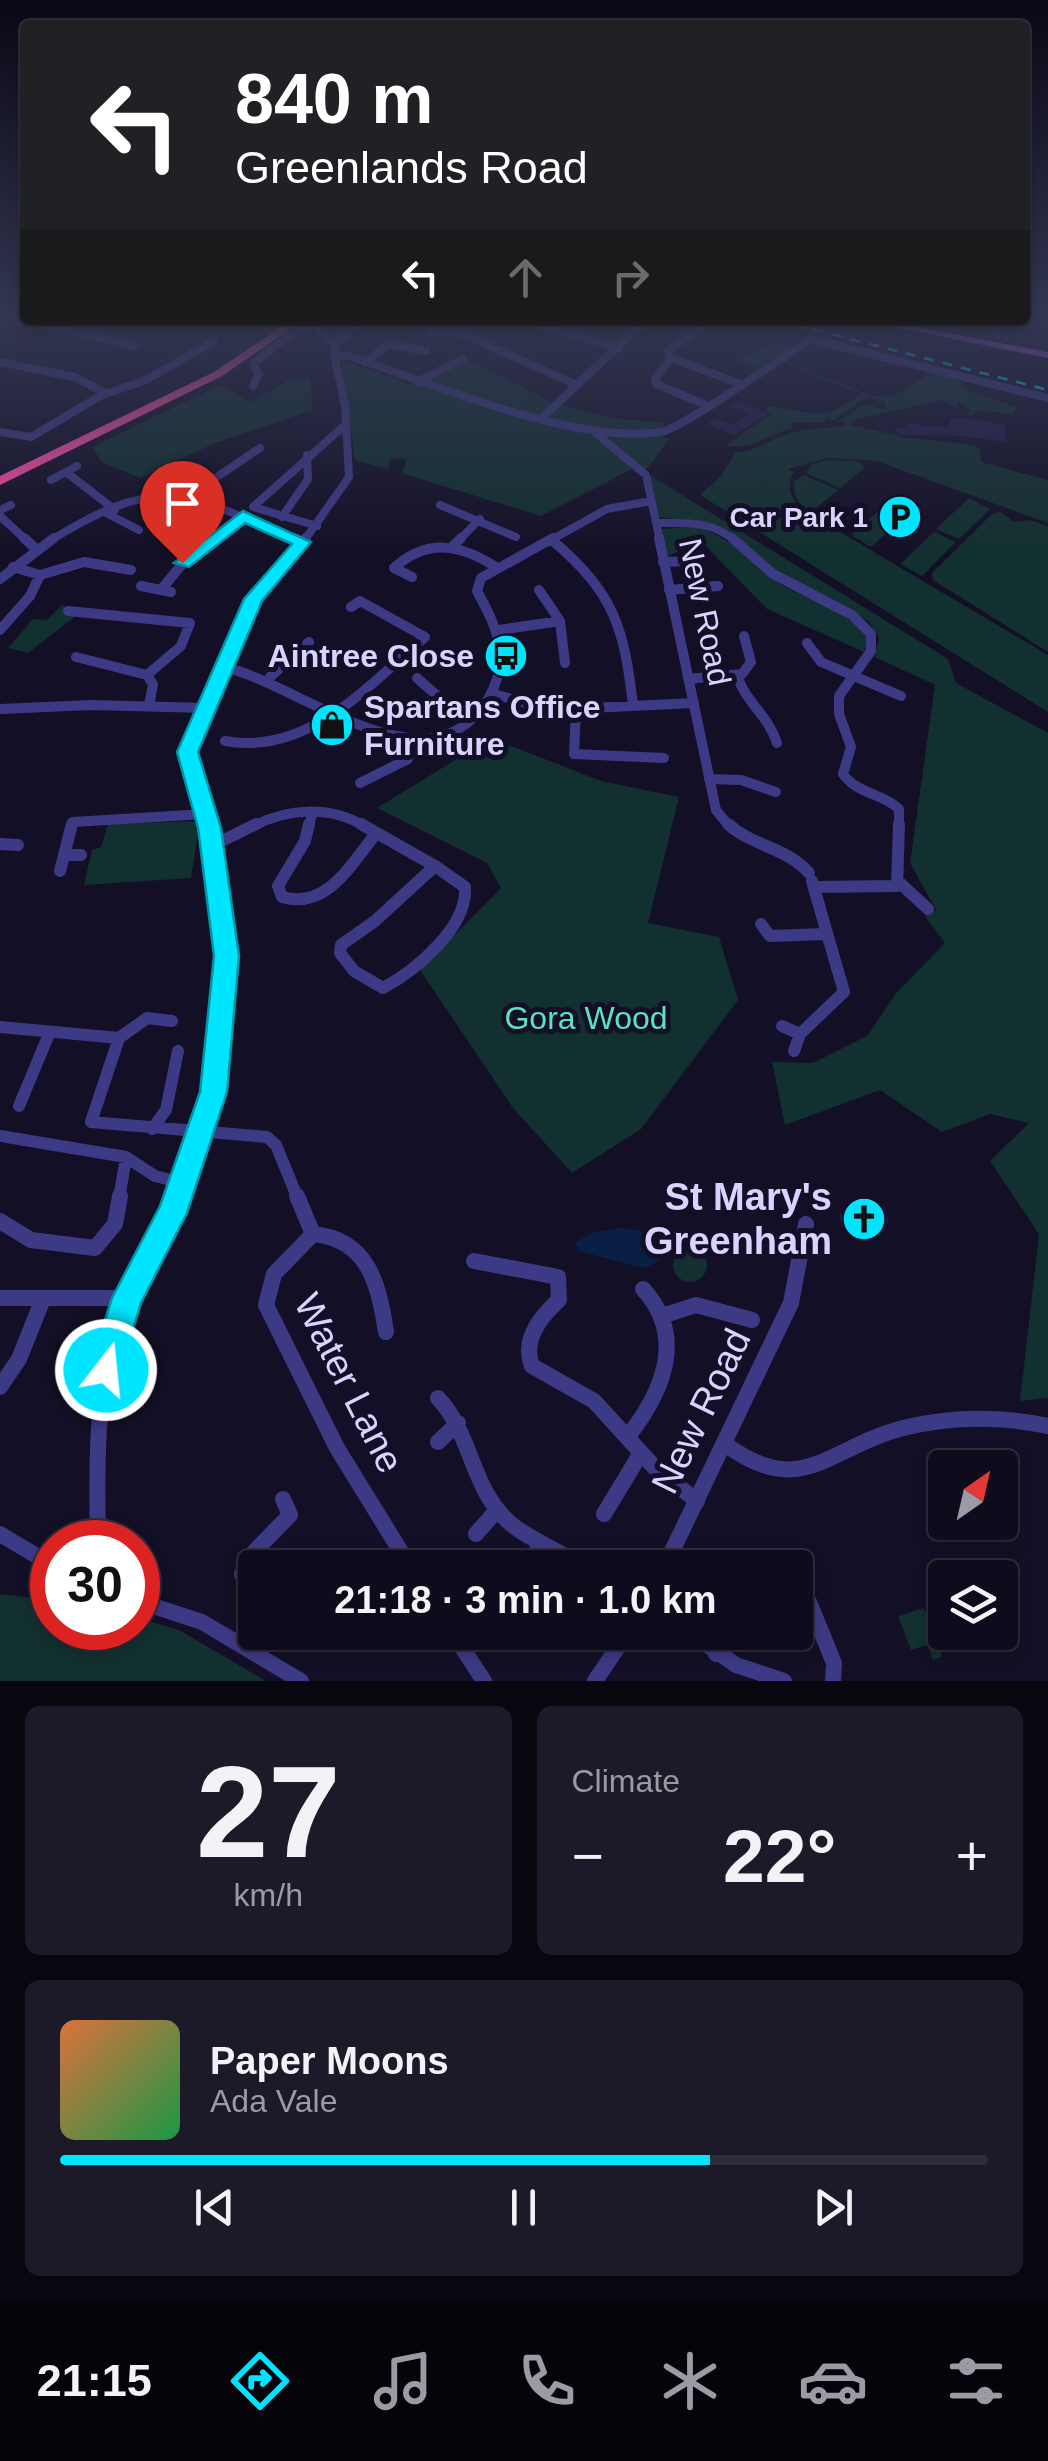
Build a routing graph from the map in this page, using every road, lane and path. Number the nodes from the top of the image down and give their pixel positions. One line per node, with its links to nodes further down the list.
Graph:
1 (99, 397): 12 (street)
2 (169, 397): 17 (highway)
3 (342, 397): 10 (street)
4 (471, 397): 9 (street)
5 (564, 397): 9 (street)
6 (688, 397): 8 (street)
7 (717, 397): 8 (street)
8 (706, 405): 11 (street)
9 (542, 418): 11 (street)
10 (346, 424): 14 (street); 29 (street)
11 (592, 430): 20 (street, New Road)
12 (0, 432)
13 (259, 448): 19 (street)
14 (308, 455): 26 (street); 26 (street)
15 (77, 466): 16 (street)
16 (66, 472): 18 (street); 23 (street)
17 (0, 479)
18 (51, 480)
19 (190, 495): 23 (street); 25 (street)
20 (652, 501): 28 (street, New Road); 32 (street)
21 (10, 505): 24 (street)
22 (440, 505): 27 (street)
23 (112, 512): 30 (street); 35 (street)
24 (0, 513): 35 (street)
25 (243, 516): 33 (street); 44 (street)
26 (282, 517): 29 (street)
27 (480, 519): 31 (street); 34 (street)
28 (656, 524): 37 (street, New Road); 63 (street)
29 (317, 526): 33 (street)
30 (139, 530)
31 (516, 537)
32 (553, 540): 39 (street); 71 (street)
33 (303, 542): 60 (street)
34 (452, 547): 39 (street); 42 (street)
35 (36, 550): 38 (street)
36 (689, 561): 37 (street)
37 (663, 562): 47 (street, New Road)
38 (13, 567): 41 (street); 43 (street)
39 (496, 567): 52 (street)
40 (131, 570): 41 (street)
41 (40, 575): 51 (street)
42 (412, 576)
43 (0, 579)
44 (141, 586)
45 (718, 586): 47 (street)
46 (539, 590): 50 (street)
47 (669, 590): 66 (street, New Road)
48 (350, 608): 55 (street)
49 (68, 611): 61 (street)
50 (560, 621): 52 (street); 59 (street)
51 (0, 630)
52 (499, 630): 67 (street)
53 (442, 635): 55 (street)
54 (744, 636): 62 (street)
55 (426, 637): 75 (street)
56 (309, 642): 64 (street)
57 (792, 644): 63 (street)
58 (76, 656): 61 (street)
59 (565, 663)
60 (224, 667): 64 (street); 72 (street)
61 (148, 675): 70 (street)
62 (736, 676): 66 (street); 79 (street)
63 (853, 676): 68 (street); 97 (street)
64 (270, 677): 75 (street)
65 (417, 678): 76 (street)
66 (688, 678): 69 (street, New Road)
67 (491, 693): 74 (street); 76 (street)
68 (901, 695)
69 (694, 704): 71 (street); 82 (street, New Road)
70 (149, 706): 72 (street); 73 (street)
71 (633, 706): 74 (street)
72 (206, 708): 84 (street)
73 (0, 709)
74 (576, 709): 80 (street)
75 (332, 711): 77 (street); 78 (street)
76 (467, 722): 78 (street)
77 (224, 741)
78 (413, 741): 81 (street)
79 (776, 743)
80 (664, 758)
81 (365, 777)
82 (709, 779): 83 (street); 93 (street, New Road)
83 (776, 792)
84 (205, 814): 88 (street); 92 (street)
85 (312, 814): 86 (street); 86 (street); 88 (street)
86 (375, 835): 94 (street)
87 (8, 844): 91 (street)
88 (212, 846): 111 (street)
89 (804, 847): 93 (street)
90 (81, 855): 92 (street)
91 (0, 856)
92 (64, 856): 95 (street)
93 (795, 858): 96 (street)
94 (436, 864): 94 (street)
95 (60, 871)
96 (811, 879): 97 (street); 100 (street)
97 (901, 884): 98 (street)
98 (928, 910)
99 (761, 924): 100 (street)
100 (825, 934): 105 (street)
101 (172, 1022): 106 (street)
102 (782, 1026): 105 (street)
103 (0, 1027): 104 (street)
104 (49, 1034): 106 (street); 109 (street)
105 (800, 1034): 108 (street)
106 (119, 1038): 110 (street)
107 (178, 1051): 110 (street)
108 (794, 1051)
109 (19, 1106)
110 (152, 1129): 111 (street)
111 (201, 1134): 114 (street); 117 (street)
112 (0, 1136): 113 (street)
113 (126, 1156): 114 (street); 115 (street)
114 (182, 1183): 121 (street)
115 (0, 1221)
116 (806, 1224): 132 (street, New Road)
117 (313, 1234): 125 (street); 143 (street, Water Lane)
118 (474, 1261): 130 (street)
119 (643, 1289): 123 (street)
120 (0, 1298): 122 (street)
121 (127, 1298): 122 (street); 138 (street)
122 (43, 1299): 126 (street)
123 (666, 1315): 124 (street); 130 (street)
124 (752, 1320)
125 (386, 1332)
126 (1, 1391)
127 (438, 1398): 128 (street)
128 (458, 1423): 131 (street); 136 (street)
129 (1048, 1426): 132 (street)
130 (629, 1435): 133 (street)
131 (438, 1442)
132 (725, 1444): 135 (street, New Road)
133 (641, 1453): 135 (street); 137 (street)
134 (284, 1500): 142 (street)
135 (697, 1501): 146 (street, New Road)
136 (497, 1510): 140 (street); 141 (street)
137 (604, 1514)
138 (98, 1520)
139 (0, 1534): 147 (street)
140 (476, 1534)
141 (539, 1544): 144 (street); 145 (street)
142 (256, 1550)
143 (399, 1550)
144 (537, 1550)
145 (550, 1550)
146 (673, 1550)
147 (30, 1551)
148 (160, 1607): 150 (street)
149 (813, 1612): 161 (street)
150 (238, 1635)
151 (265, 1650): 157 (street)
152 (464, 1650): 158 (street)
153 (616, 1650): 159 (street)
154 (711, 1650): 156 (street)
155 (718, 1650): 156 (street)
156 (716, 1654): 160 (street)
157 (301, 1681)
158 (484, 1681)
159 (595, 1681)
160 (784, 1681)
161 (833, 1681)

